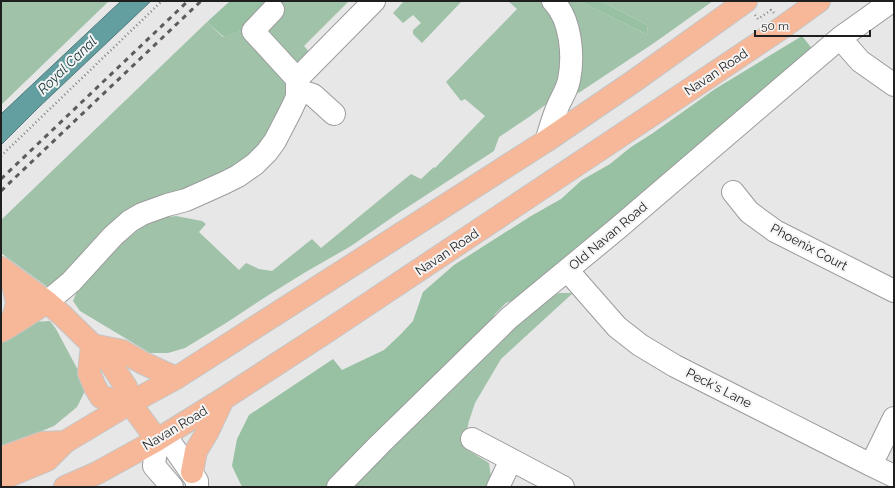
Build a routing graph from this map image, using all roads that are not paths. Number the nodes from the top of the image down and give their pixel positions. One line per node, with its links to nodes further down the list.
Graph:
1 (374, 1): 8 (street)
2 (553, 1): 11 (street)
3 (819, 1): 20 (main road, Navan Road)
4 (892, 1): 7 (street, Old Navan Road)
5 (751, 8): 11 (main road)
6 (273, 10): 8 (street)
7 (840, 38): 9 (street); 13 (street, Old Navan Road)
8 (297, 84): 10 (street); 16 (street)
9 (894, 85)
10 (334, 114)
11 (546, 141): 19 (main road)
12 (733, 192): 15 (street, Phoenix Court)
13 (567, 270): 28 (street, Peck's Lane); 34 (street, Old Navan Road)
14 (6, 272): 16 (main road); 17 (main road)
15 (894, 291)
16 (47, 302): 17 (main road); 18 (main road)
17 (6, 328)
18 (92, 345): 19 (main road); 21 (main road)
19 (176, 378): 21 (main road)
20 (223, 399): 24 (main road, Navan Road); 31 (main road)
21 (130, 403): 24 (main road); 25 (main road)
22 (894, 418): 28 (street)
23 (472, 439): 27 (street)
24 (157, 440): 31 (street); 32 (main road, Navan Road); 33 (street)
25 (65, 442): 26 (main road); 30 (main road)
26 (1, 458)
27 (511, 460): 35 (street); 36 (street)
28 (871, 465): 29 (street, Peck's Lane)
29 (894, 476)
30 (1, 479)
31 (194, 480)
32 (65, 487)
33 (172, 487)
34 (338, 487)
35 (498, 487)
36 (562, 487)

